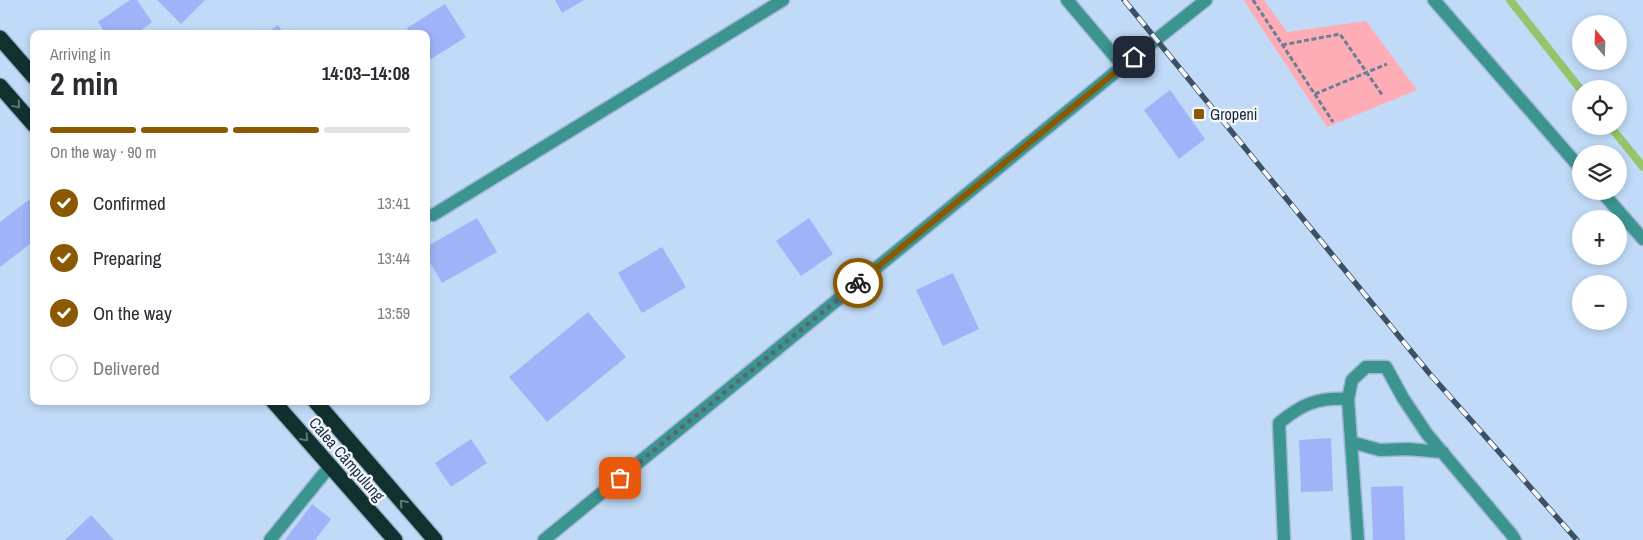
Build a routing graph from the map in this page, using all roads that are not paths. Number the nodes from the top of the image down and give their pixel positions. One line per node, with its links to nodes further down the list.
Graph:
1 (783, 0): 12 (street)
2 (1067, 0): 6 (street)
3 (1206, 0): 6 (street)
4 (1434, 0): 10 (street)
5 (0, 38): 7 (highway)
6 (1123, 66): 23 (street)
7 (30, 72)
8 (0, 86): 9 (highway, one-way to 9)
9 (30, 120)
10 (1572, 158)
11 (1609, 200): 13 (street)
12 (433, 215)
13 (1643, 239)
14 (1348, 399): 17 (street); 18 (street); 24 (street)
15 (277, 405): 19 (highway, Calea Câmpulung, one-way to 19)
16 (318, 405): 22 (highway, Calea Câmpulung, one-way to 16)
17 (1351, 442): 18 (street); 25 (street)
18 (1443, 452): 26 (street)
19 (330, 466): 20 (street); 21 (highway, Calea Câmpulung)
20 (270, 540)
21 (394, 540)
22 (435, 540)
23 (544, 540)
24 (1284, 540)
25 (1358, 540)
26 (1515, 540)

